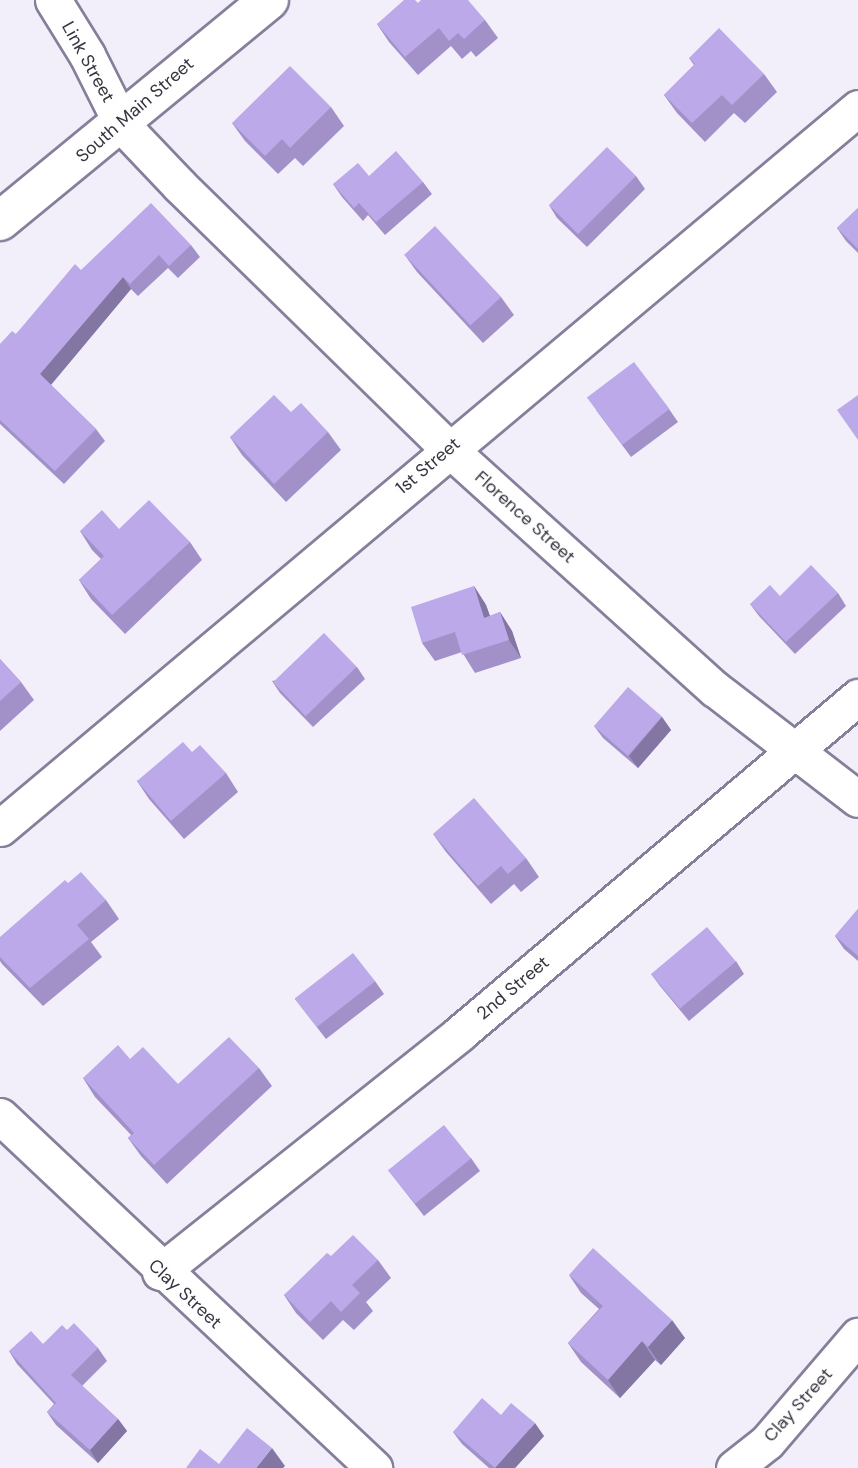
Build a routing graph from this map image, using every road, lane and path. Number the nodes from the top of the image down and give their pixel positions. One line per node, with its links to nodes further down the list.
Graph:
1 (53, 0): 4 (street, Link Street)
2 (269, 0): 4 (street, South Main Street)
3 (858, 107): 6 (street, 1st Street)
4 (122, 125): 5 (street, South Main Street); 6 (street, Florence Street)
5 (0, 220)
6 (449, 449): 8 (street, Florence Street); 10 (street, 1st Street)
7 (858, 696): 8 (street, 2nd Street)
8 (797, 750): 9 (street, Florence Street); 12 (street, 2nd Street)
9 (858, 799)
10 (0, 828)
11 (0, 1116): 12 (street, Clay Street)
12 (160, 1272): 14 (street, Clay Street)
13 (858, 1336): 15 (street, Clay Street)
14 (373, 1468)
15 (734, 1468)

